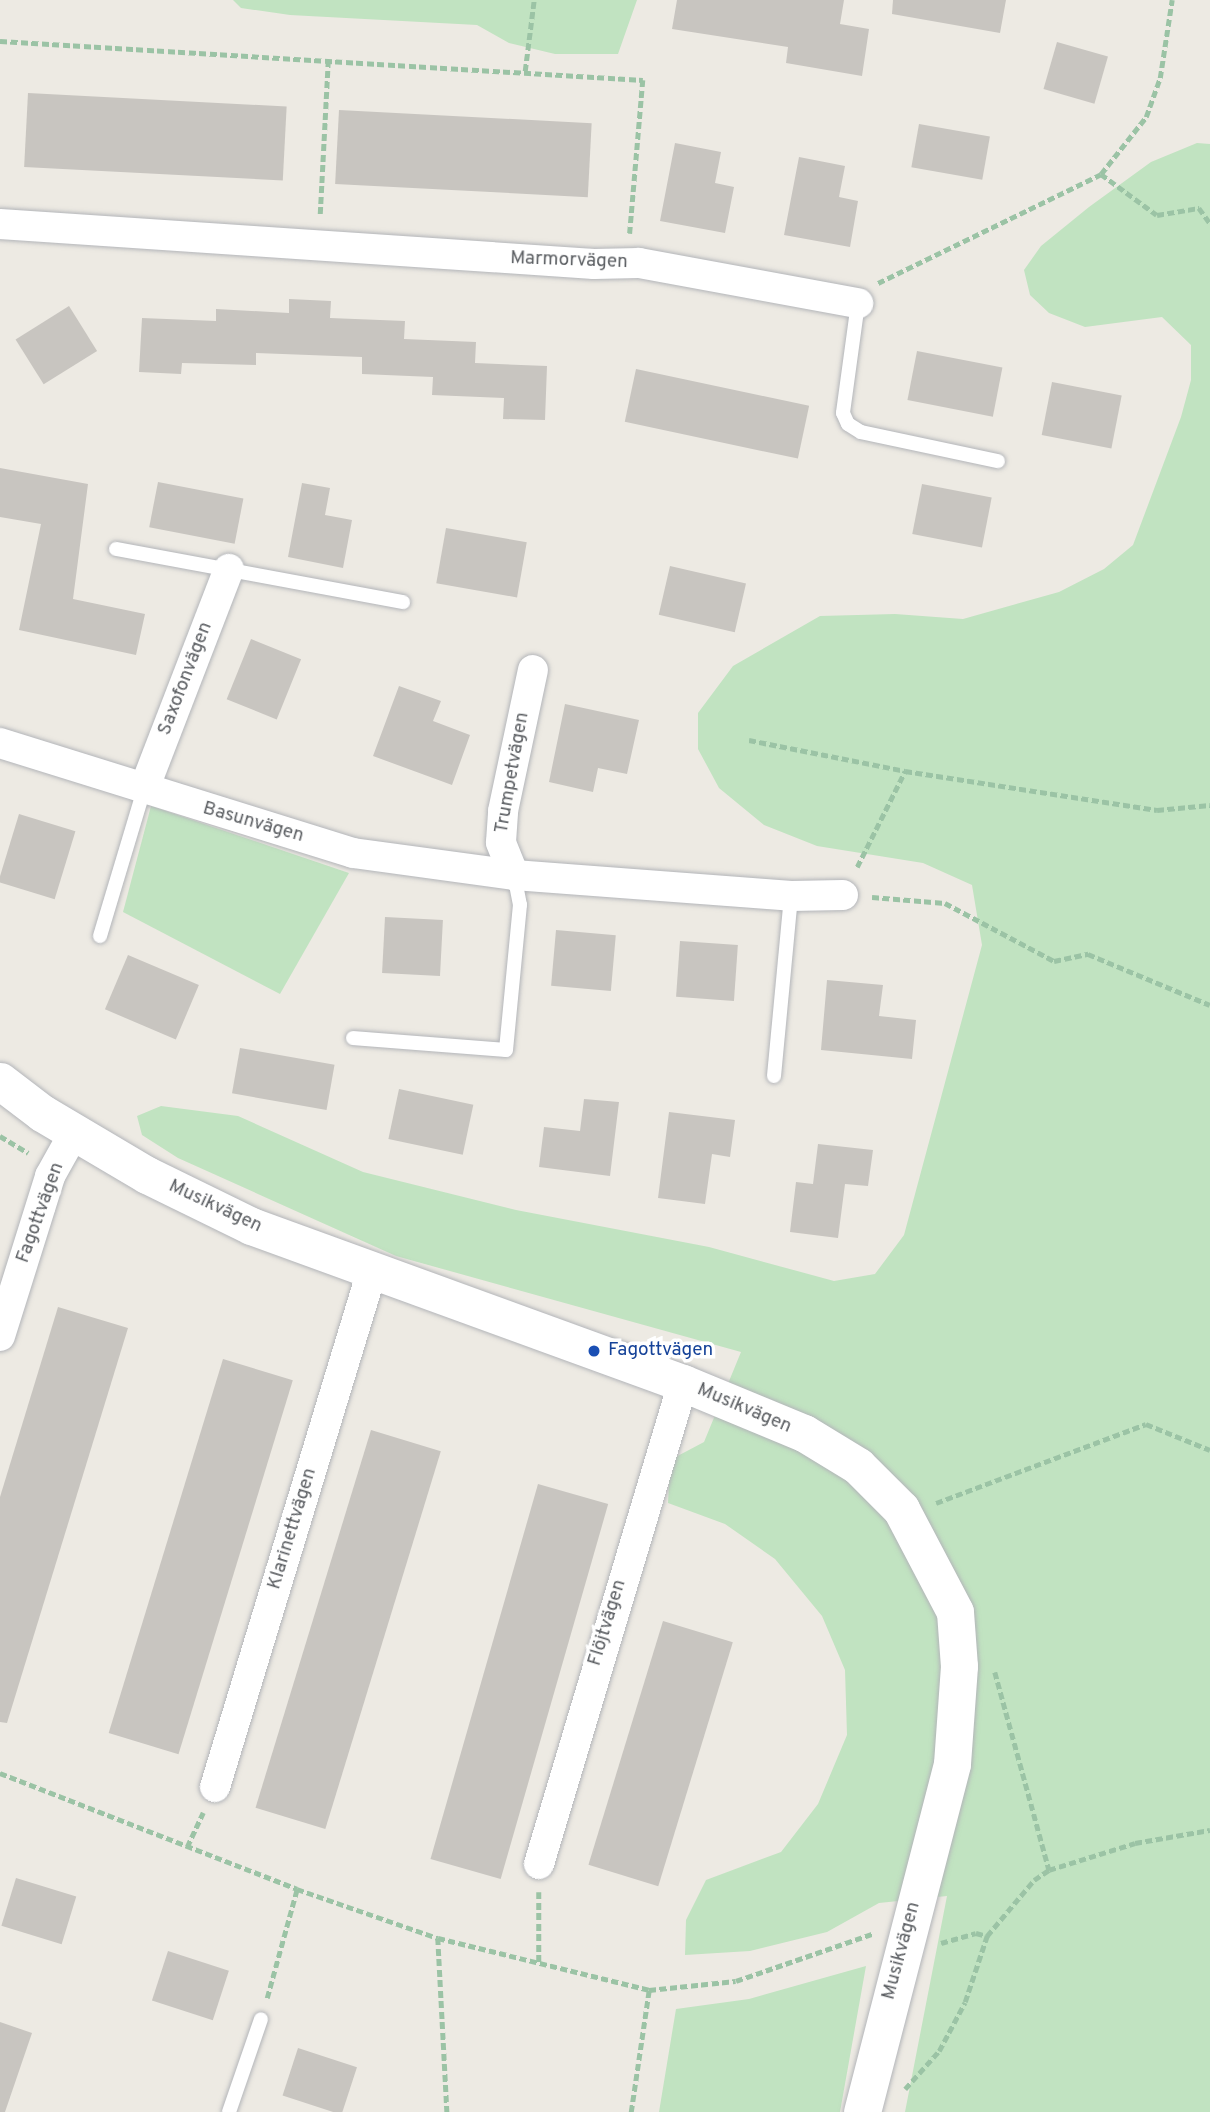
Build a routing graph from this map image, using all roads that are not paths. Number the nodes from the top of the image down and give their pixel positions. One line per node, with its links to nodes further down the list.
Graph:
1 (0, 223): 2 (street, Marmorvägen)
2 (858, 303): 3 (lane)
3 (999, 461)
4 (117, 549): 5 (lane)
5 (229, 569): 6 (lane); 9 (street, Saxofonvägen)
6 (403, 602)
7 (533, 670): 10 (street, Trumpetvägen)
8 (0, 743): 9 (street, Basunvägen)
9 (144, 789): 10 (street, Basunvägen); 13 (lane)
10 (514, 875): 12 (street, Basunvägen); 14 (lane)
11 (843, 895): 12 (street, Basunvägen)
12 (791, 896): 15 (lane)
13 (100, 936)
14 (353, 1038)
15 (774, 1076)
16 (0, 1081): 17 (street, Musikvägen)
17 (75, 1131): 18 (street, Musikvägen); 19 (street, Fagottvägen)
18 (372, 1271): 20 (street, Musikvägen); 21 (street, Klarinettvägen)
19 (0, 1336)
20 (683, 1383): 22 (street, Flöjtvägen); 24 (street, Musikvägen)
21 (215, 1787)
22 (539, 1864)
23 (261, 2019): 25 (lane)
24 (864, 2104)
25 (229, 2112)

